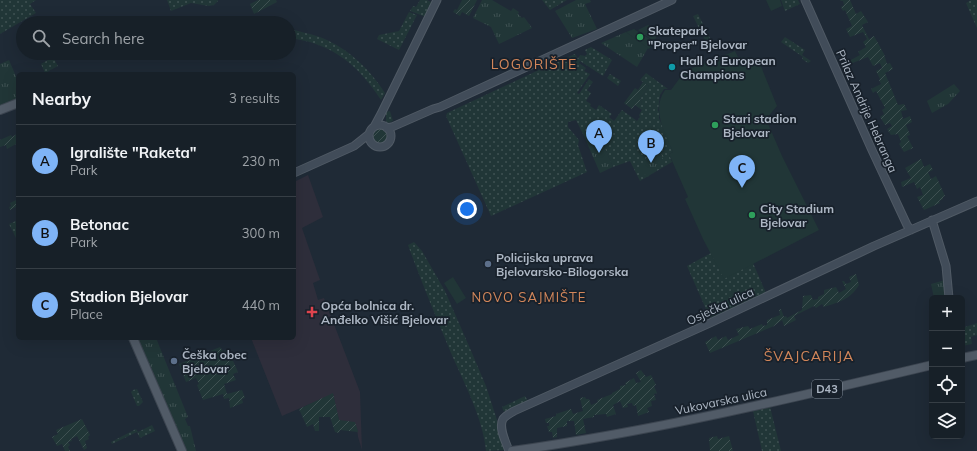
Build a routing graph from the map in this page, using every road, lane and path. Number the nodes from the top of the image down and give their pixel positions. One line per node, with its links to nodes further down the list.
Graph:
1 (438, 0): 7 (street)
2 (672, 0): 5 (street)
3 (805, 0): 16 (street, Prilaz Andrije Hebranga)
4 (16, 104): 6 (main road)
5 (440, 107): 8 (street); 10 (street)
6 (0, 110)
7 (381, 114): 8 (street); 9 (street)
8 (386, 127): 9 (street); 10 (street)
9 (372, 130): 11 (street); 12 (street)
10 (391, 136): 11 (street)
11 (372, 144): 12 (street)
12 (354, 146): 13 (street)
13 (296, 172)
14 (977, 201): 15 (street, Osječka ulica)
15 (932, 220): 16 (street, Osječka ulica); 17 (street)
16 (911, 230): 23 (street, Osječka ulica)
17 (949, 295)
18 (134, 340): 22 (main road)
19 (977, 355): 20 (main road)
20 (965, 357)
21 (929, 366): 24 (main road, Vukovarska ulica / D43)
22 (182, 451)
23 (509, 451)
24 (512, 451)

